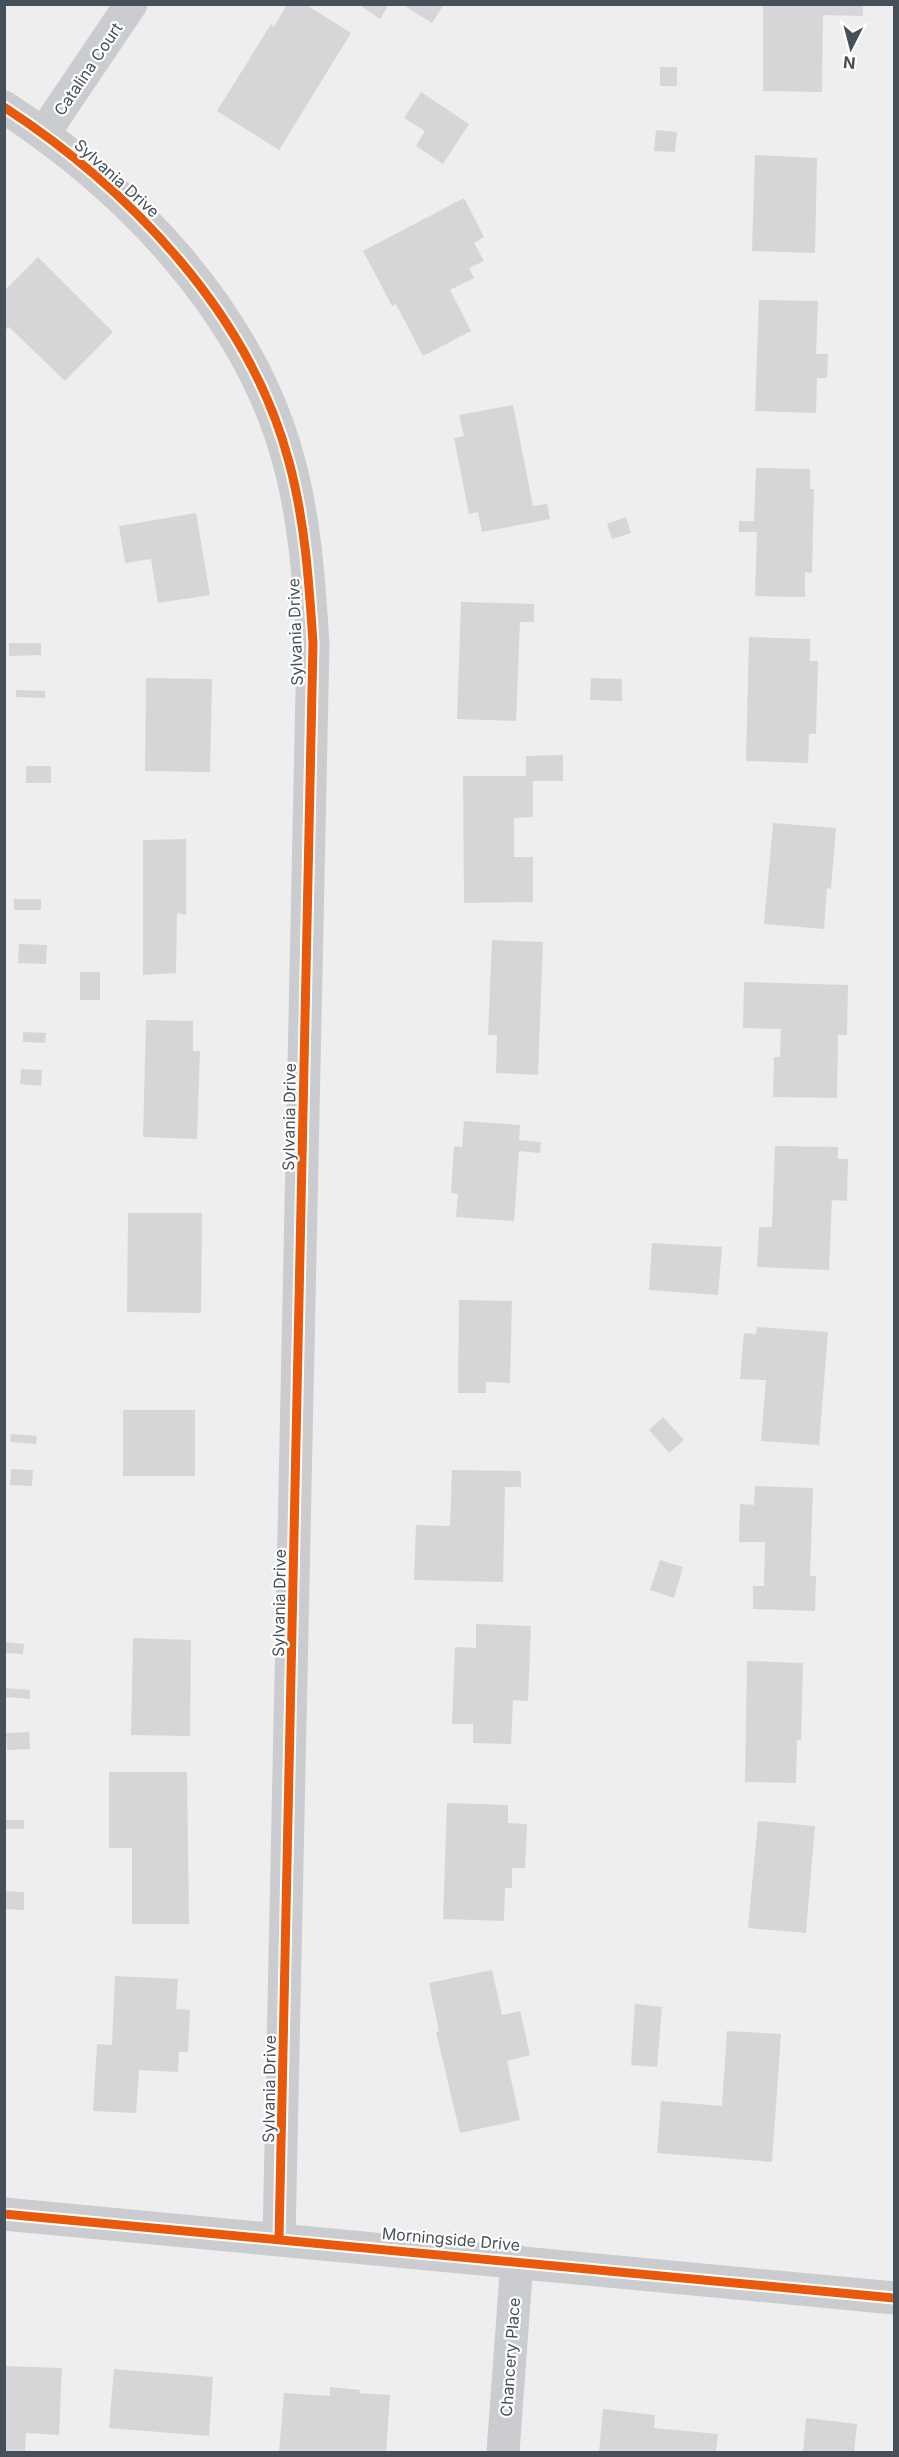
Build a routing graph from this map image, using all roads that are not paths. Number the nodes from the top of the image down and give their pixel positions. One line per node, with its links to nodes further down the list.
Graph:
1 (131, 4): 3 (street, Catalina Court)
2 (4, 107): 3 (street, Sylvania Drive)
3 (45, 134): 5 (street, Sylvania Drive)
4 (4, 2214): 5 (street, Morningside Drive)
5 (279, 2239): 6 (street, Morningside Drive)
6 (517, 2260): 7 (street, Morningside Drive); 8 (street, Chancery Place)
7 (894, 2298)
8 (503, 2452)

